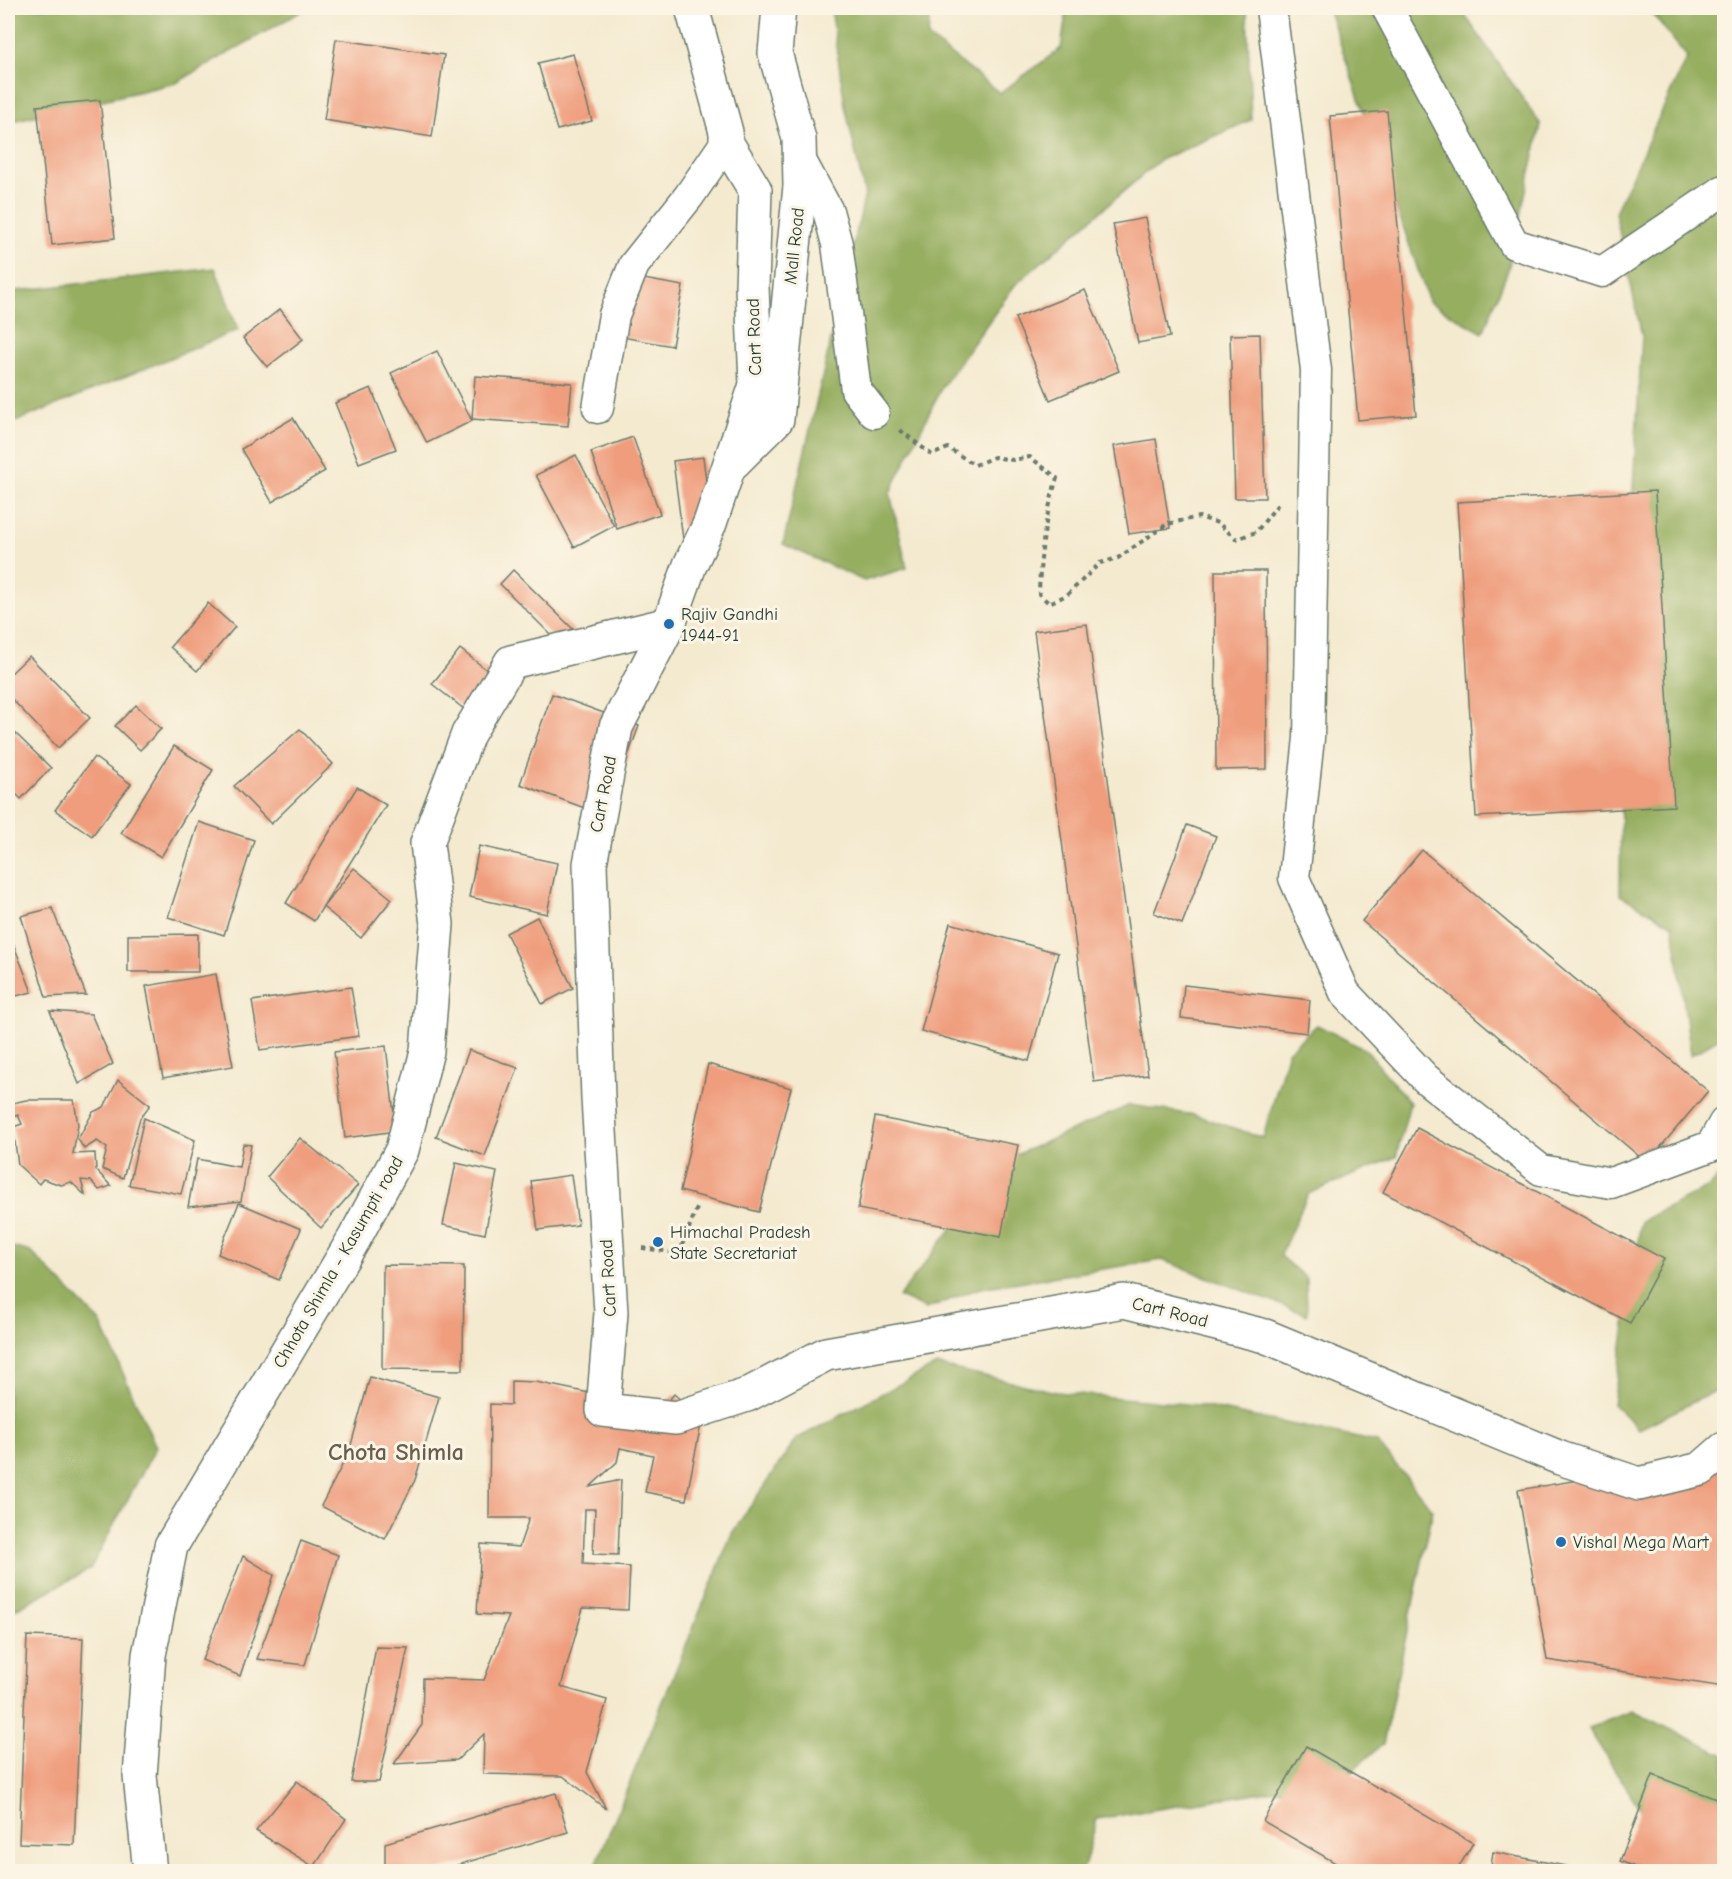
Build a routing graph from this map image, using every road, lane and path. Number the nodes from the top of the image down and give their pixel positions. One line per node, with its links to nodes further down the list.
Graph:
1 (692, 8): 5 (main road, Cart Road)
2 (779, 8): 6 (main road, Mall Road)
3 (1271, 8): 13 (street)
4 (1387, 8): 7 (street)
5 (726, 142): 8 (street); 10 (main road, Cart Road)
6 (800, 159): 9 (street); 10 (main road, Mall Road)
7 (1725, 190)
8 (598, 408)
9 (874, 413): 11 (path)
10 (729, 468): 12 (main road, Cart Road)
11 (1280, 495)
12 (669, 624): 14 (main road, Cart Road); 15 (main road, Chhota Shimla - Kasumpti road)
13 (1725, 1123)
14 (1725, 1449)
15 (150, 1872)

